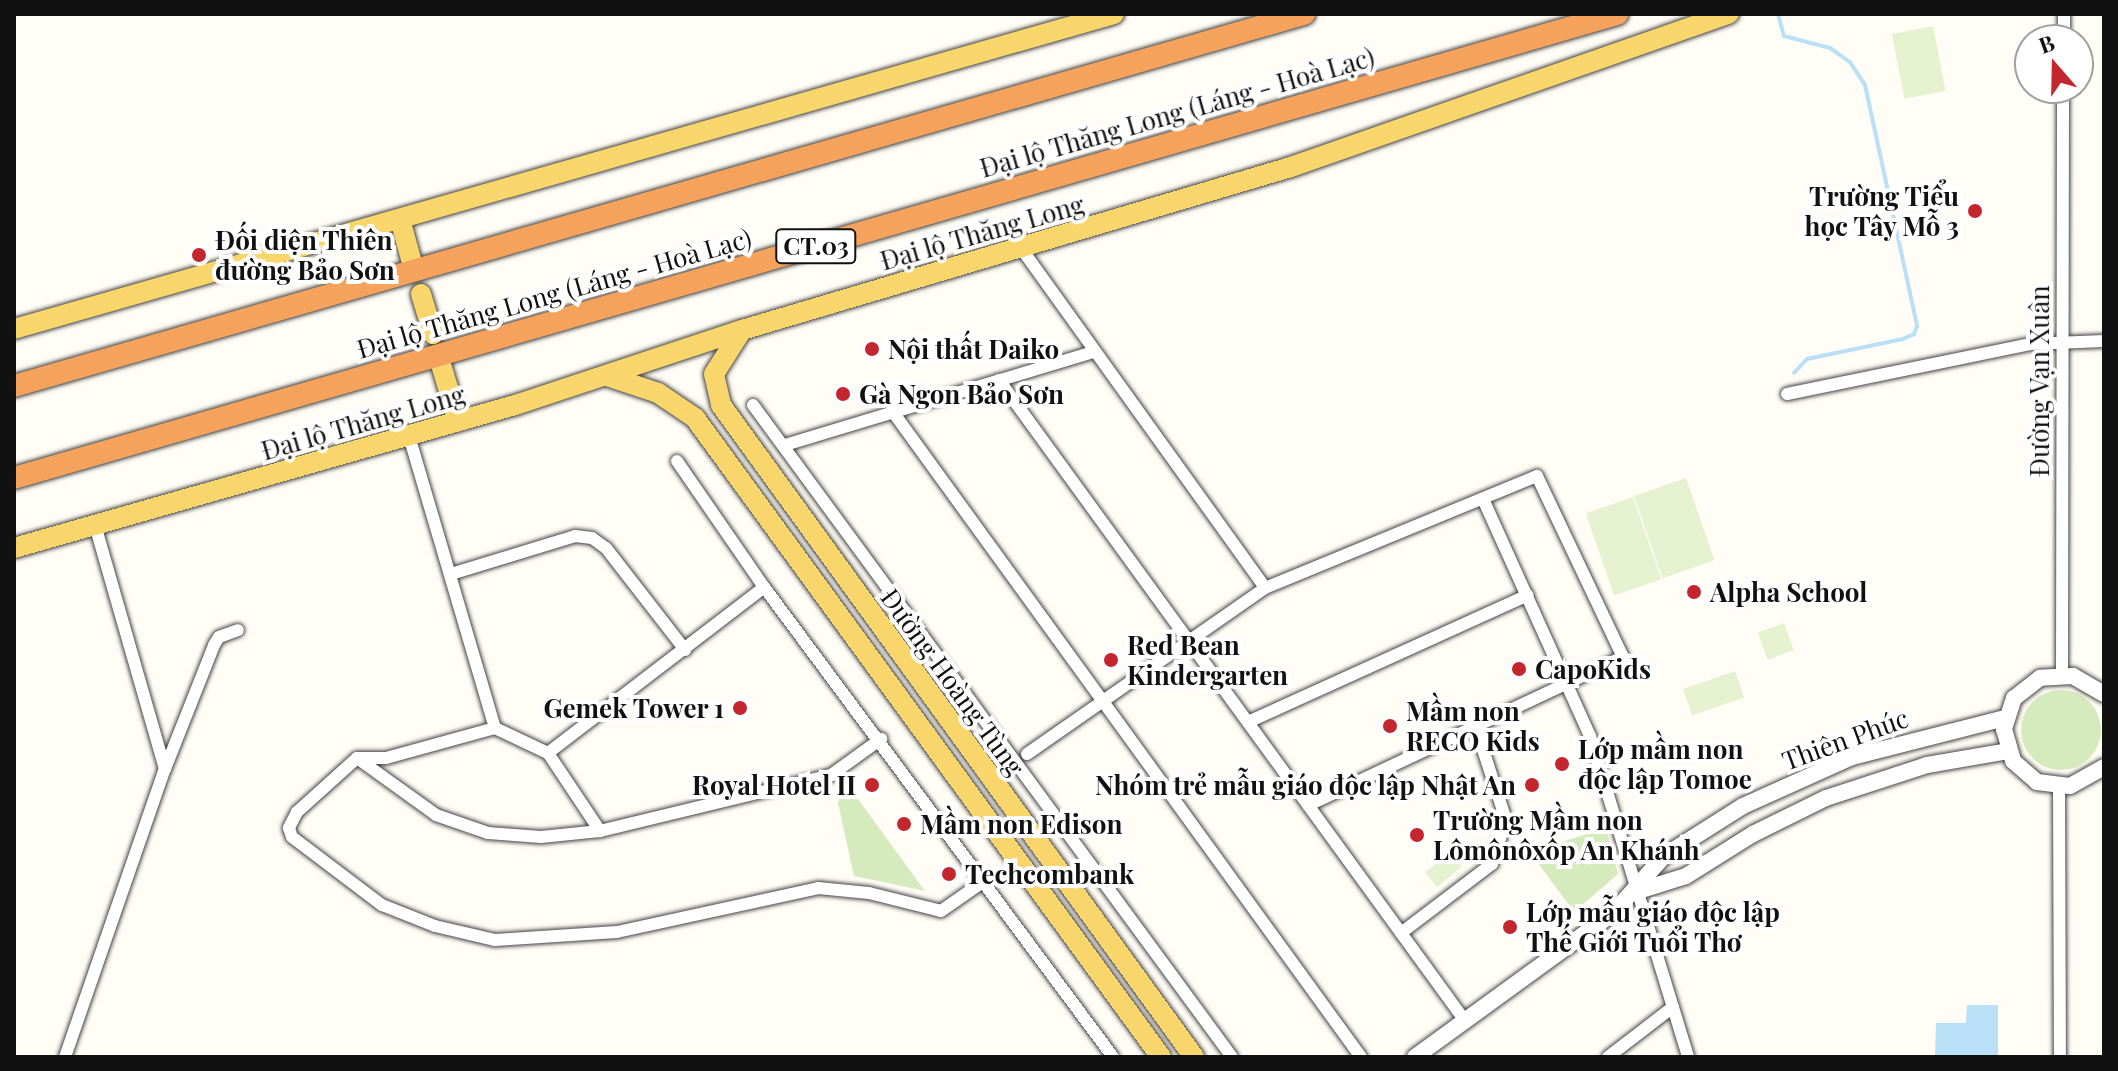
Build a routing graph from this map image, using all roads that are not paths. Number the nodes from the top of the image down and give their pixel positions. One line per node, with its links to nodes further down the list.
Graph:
1 (1114, 14): 6 (main road)
2 (1304, 14): 19 (highway)
3 (1617, 14): 27 (highway, Đại lộ Thăng Long (Láng - Hoà Lạc) / CT.03)
4 (1729, 14): 7 (main road, Đại lộ Thăng Long)
5 (2063, 104): 13 (street, Đường Vạn Xuân)
6 (400, 219): 8 (main road); 10 (main road)
7 (1021, 248): 11 (main road, Đại lộ Thăng Long); 15 (street)
8 (412, 263)
9 (421, 294): 12 (main road)
10 (14, 329)
11 (742, 330): 17 (main road, Đại lộ Thăng Long); 64 (main road, Đường Hoàng Tùng)
12 (433, 334)
13 (2061, 341): 14 (street); 20 (street); 38 (street, Đường Vạn Xuân)
14 (2104, 341)
15 (1093, 352): 18 (street); 33 (street)
16 (439, 358): 23 (main road)
17 (607, 376): 23 (main road, Đại lộ Thăng Long); 63 (main road, Đường Hoàng Tùng)
18 (999, 380): 22 (street); 36 (street)
19 (14, 386)
20 (1787, 394)
21 (753, 405): 25 (street)
22 (893, 412): 25 (street); 41 (street)
23 (458, 421): 24 (main road, Đại lộ Thăng Long)
24 (409, 436): 29 (main road, Đại lộ Thăng Long); 31 (street)
25 (785, 445): 65 (street)
26 (677, 461): 32 (street)
27 (14, 478)
28 (1483, 499): 33 (street); 34 (street); 39 (street)
29 (95, 525): 30 (main road, Đại lộ Thăng Long); 52 (street)
30 (14, 548)
31 (451, 574): 37 (street); 45 (street)
32 (764, 587): 37 (street); 46 (street)
33 (1265, 588): 36 (street)
34 (1528, 595): 39 (street); 43 (street)
35 (238, 630): 52 (street)
36 (1189, 641): 41 (street); 43 (street)
37 (685, 650): 48 (street)
38 (2062, 674): 40 (street); 42 (street)
39 (1569, 682): 44 (street); 57 (street)
40 (2104, 694)
41 (1102, 702): 49 (street); 66 (street)
42 (2005, 718): 47 (street); 57 (street, Thiên Phúc)
43 (1248, 722): 54 (street)
44 (1475, 725): 54 (street); 58 (street)
45 (495, 728): 48 (street); 50 (street)
46 (881, 739): 55 (street); 56 (street)
47 (2008, 751): 53 (street); 57 (street, Thiên Phúc)
48 (548, 753): 55 (street)
49 (1027, 754)
50 (357, 758): 55 (street); 56 (street)
51 (2104, 767): 53 (street)
52 (165, 769): 61 (street)
53 (2059, 787): 70 (street)
54 (1308, 805): 58 (street)
55 (600, 831)
56 (984, 881): 62 (street)
57 (1638, 891): 59 (street); 60 (street, Thiên Phúc)
58 (1401, 933): 60 (street)
59 (1673, 1007): 68 (street); 69 (street)
60 (1465, 1021): 67 (street, Thiên Phúc)
61 (64, 1056)
62 (1113, 1057)
63 (1161, 1057)
64 (1194, 1057)
65 (1232, 1057)
66 (1361, 1057)
67 (1415, 1057)
68 (1608, 1057)
69 (1688, 1057)
70 (2060, 1057)

